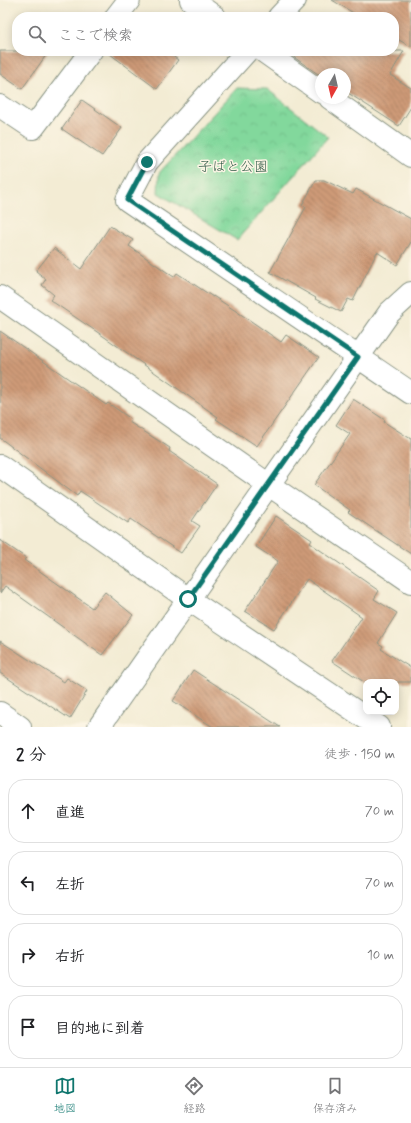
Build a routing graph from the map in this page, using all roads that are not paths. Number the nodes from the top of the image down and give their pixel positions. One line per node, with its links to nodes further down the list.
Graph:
1 (129, 0): 4 (street)
2 (192, 0): 5 (street)
3 (295, 0): 6 (street)
4 (120, 12)
5 (209, 12)
6 (284, 12)
7 (87, 56): 12 (street)
8 (242, 56): 16 (street)
9 (270, 56): 10 (street)
10 (315, 88)
11 (338, 104): 13 (street)
12 (0, 106)
13 (411, 156)
14 (411, 293): 16 (street)
15 (0, 297): 19 (street)
16 (358, 357): 17 (street); 19 (street)
17 (411, 393)
18 (0, 466): 21 (street)
19 (269, 485): 20 (street); 21 (street)
20 (411, 582)
21 (188, 599): 24 (street); 25 (street)
22 (0, 713): 23 (street)
23 (20, 727)
24 (98, 727)
25 (379, 727)

